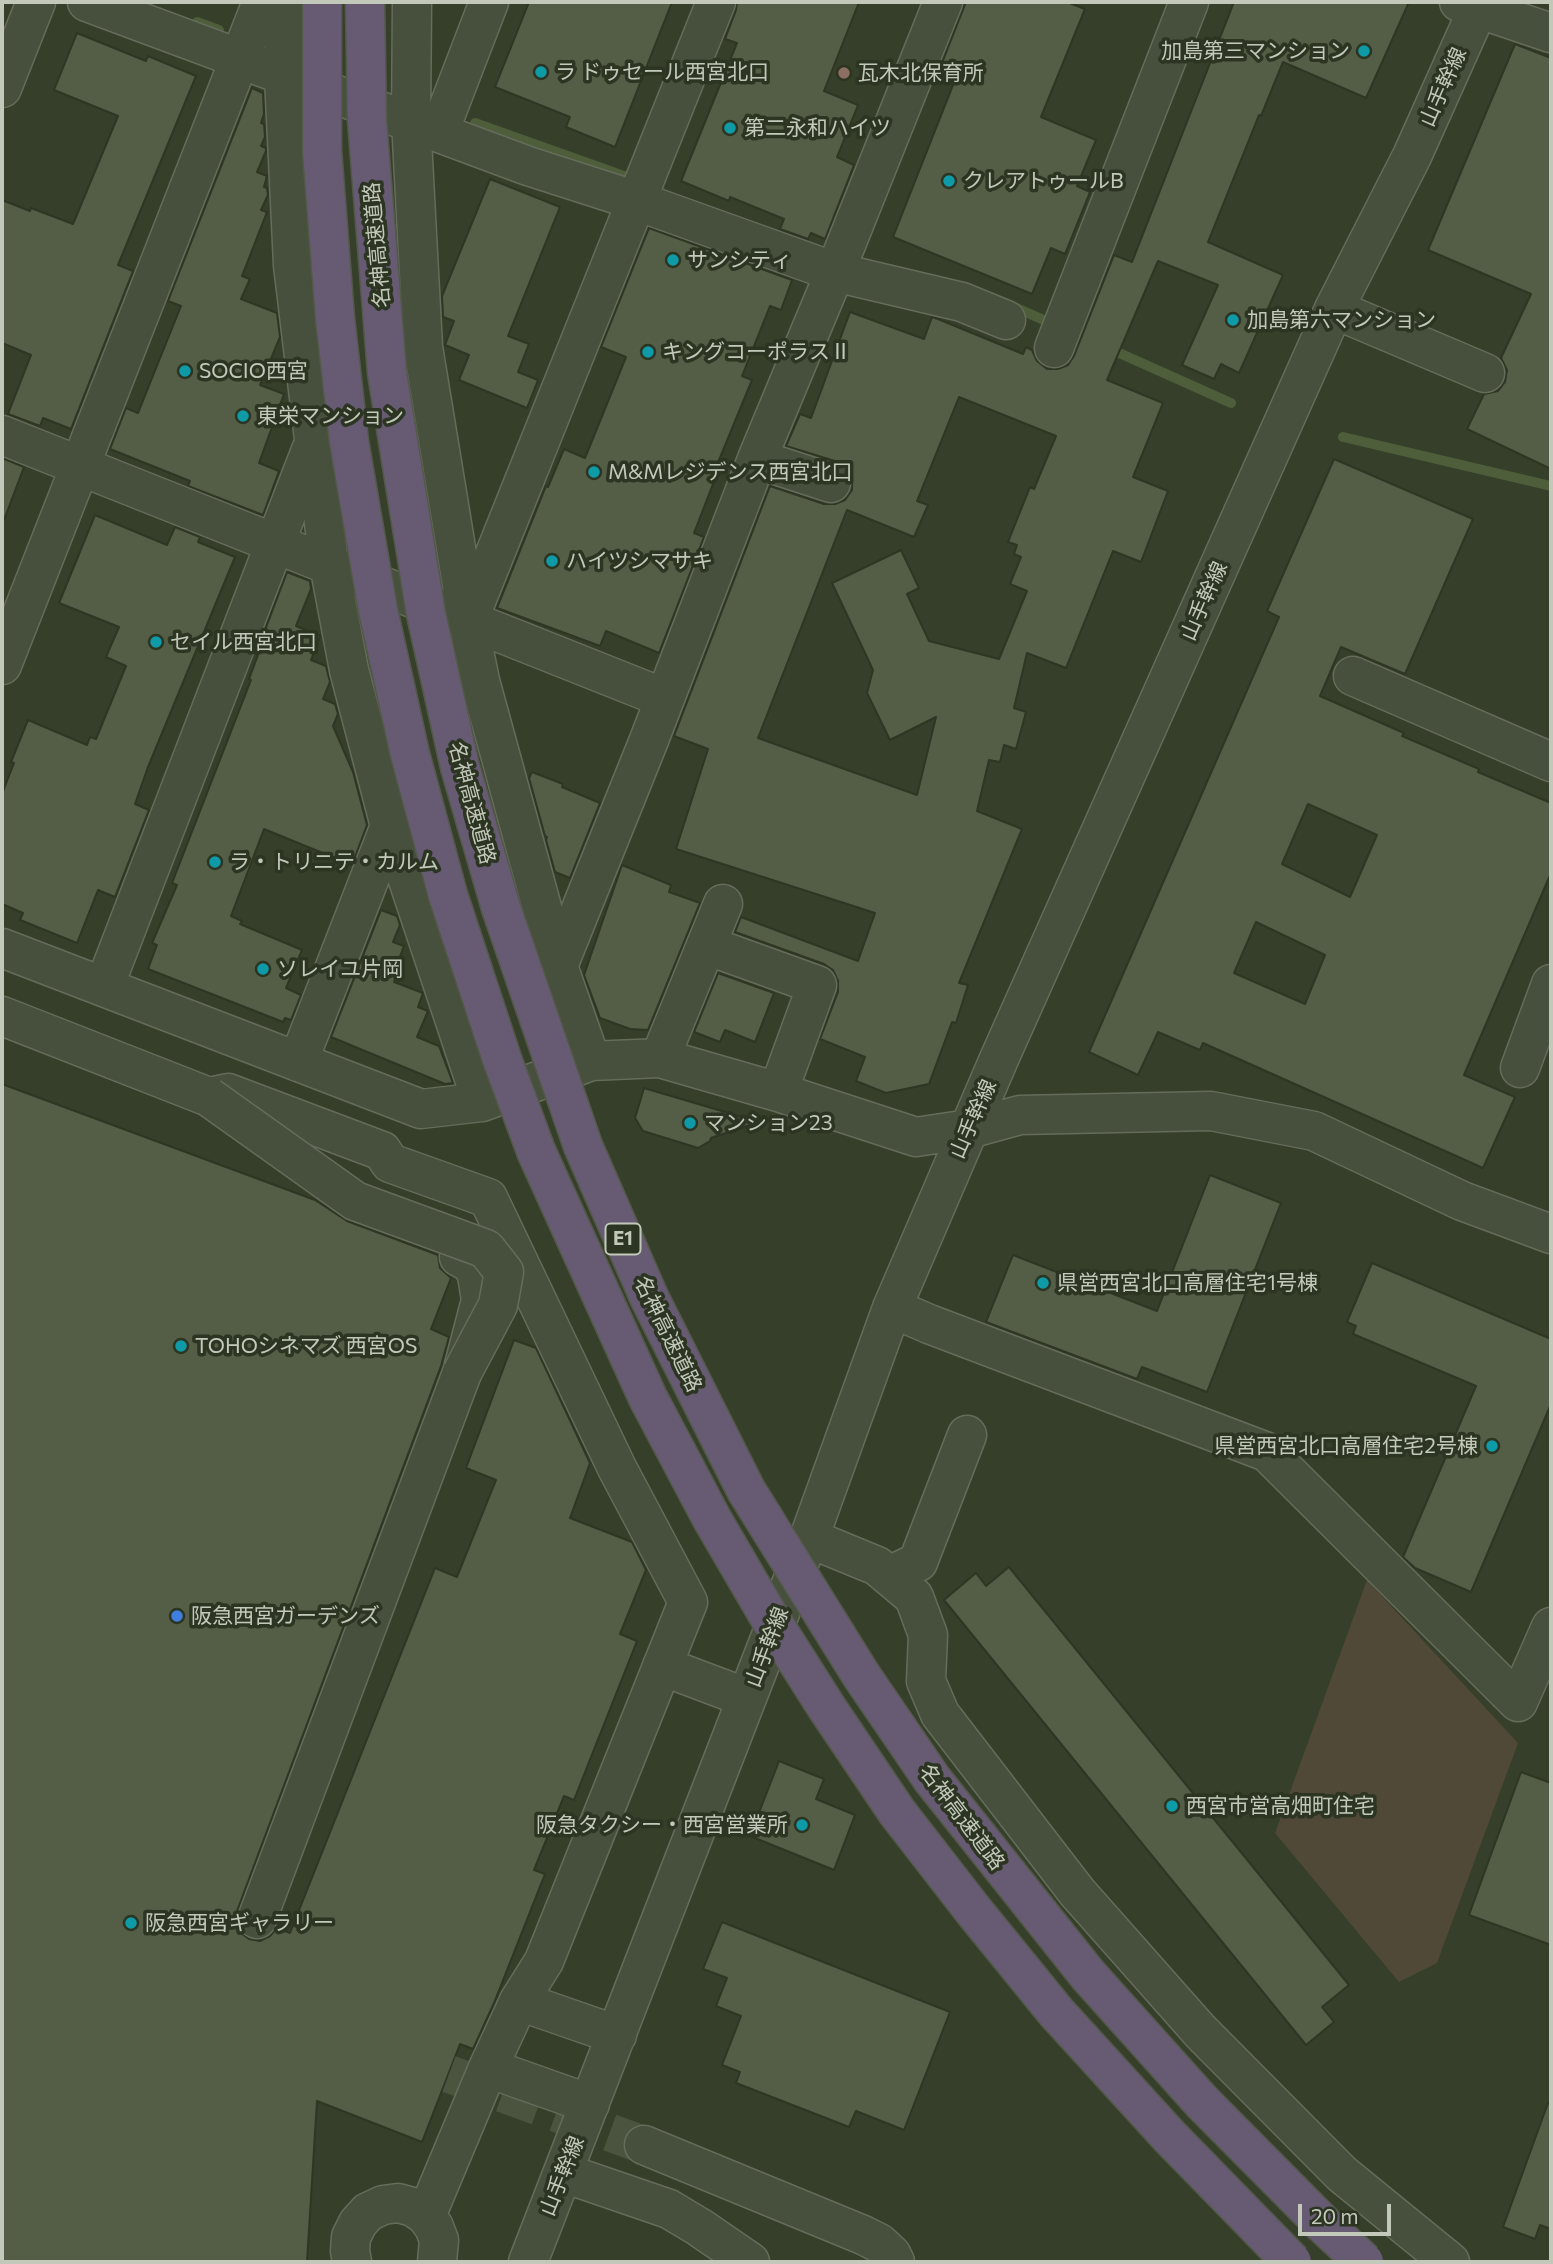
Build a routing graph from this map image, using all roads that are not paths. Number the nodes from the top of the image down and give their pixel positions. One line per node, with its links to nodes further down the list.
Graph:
1 (36, 2): 16 (street)
2 (87, 2): 14 (street)
3 (262, 2): 14 (street)
4 (284, 2): 15 (street)
5 (322, 2): 75 (highway, 名神高速道路 / E1, bridge)
6 (365, 2): 76 (highway, 名神高速道路 / E1, bridge)
7 (412, 2): 17 (street)
8 (489, 2): 17 (street)
9 (716, 2): 18 (street)
10 (943, 2): 19 (street)
11 (1189, 2): 22 (street)
12 (1473, 4): 13 (street); 20 (street, 山手幹線)
13 (1551, 33)
14 (239, 59): 15 (street); 27 (street)
15 (284, 76): 17 (street); 25 (street)
16 (2, 88)
17 (425, 127): 18 (street); 31 (street)
18 (642, 190): 19 (street); 31 (street)
19 (835, 272): 21 (street); 26 (street)
20 (1334, 309): 23 (street); 51 (street, 山手幹線)
21 (1006, 320)
22 (1060, 331)
23 (1485, 373)
24 (2, 435): 27 (street)
25 (313, 443): 29 (street); 30 (street)
26 (757, 459): 28 (street); 34 (street)
27 (81, 466): 29 (street); 32 (street)
28 (831, 483)
29 (276, 543): 30 (street); 42 (street)
30 (328, 564): 31 (street); 36 (street)
31 (468, 621): 34 (street); 40 (street)
32 (2, 665)
33 (1353, 676): 35 (street)
34 (664, 698): 40 (street)
35 (1551, 761)
36 (390, 826): 46 (street); 50 (street)
37 (723, 904): 38 (street)
38 (706, 944): 44 (street); 48 (street)
39 (2, 948): 42 (street)
40 (558, 966): 45 (street)
41 (1551, 984): 47 (street)
42 (104, 987): 46 (street)
43 (2, 1016): 49 (street)
44 (660, 1058): 45 (street); 48 (street)
45 (591, 1061): 50 (street)
46 (298, 1062): 50 (street)
47 (1520, 1068)
48 (778, 1092): 51 (street)
49 (209, 1097): 55 (street, bridge); 60 (street)
50 (482, 1102)
51 (969, 1129): 52 (street); 54 (street, 山手幹線)
52 (1551, 1234)
53 (459, 1258): 55 (street, bridge)
54 (892, 1308): 57 (street, 山手幹線); 59 (street)
55 (462, 1373): 62 (street)
56 (967, 1435): 58 (street)
57 (809, 1538): 58 (street); 61 (street, 山手幹線)
58 (889, 1576): 77 (street)
59 (1551, 1627)
60 (662, 1666): 61 (street); 63 (street)
61 (747, 1698): 64 (street, 山手幹線)
62 (257, 1919)
63 (519, 2001): 64 (street); 65 (street)
64 (617, 2035): 66 (street, 山手幹線)
65 (488, 2068): 66 (street); 69 (street)
66 (590, 2104): 68 (street, 山手幹線)
67 (644, 2145): 74 (street)
68 (564, 2173): 72 (street, 山手幹線); 73 (street)
69 (426, 2216): 70 (street); 71 (street)
70 (352, 2262)
71 (437, 2262)
72 (528, 2262)
73 (750, 2262)
74 (895, 2262)
75 (1292, 2262)
76 (1364, 2262)
77 (1450, 2262)

